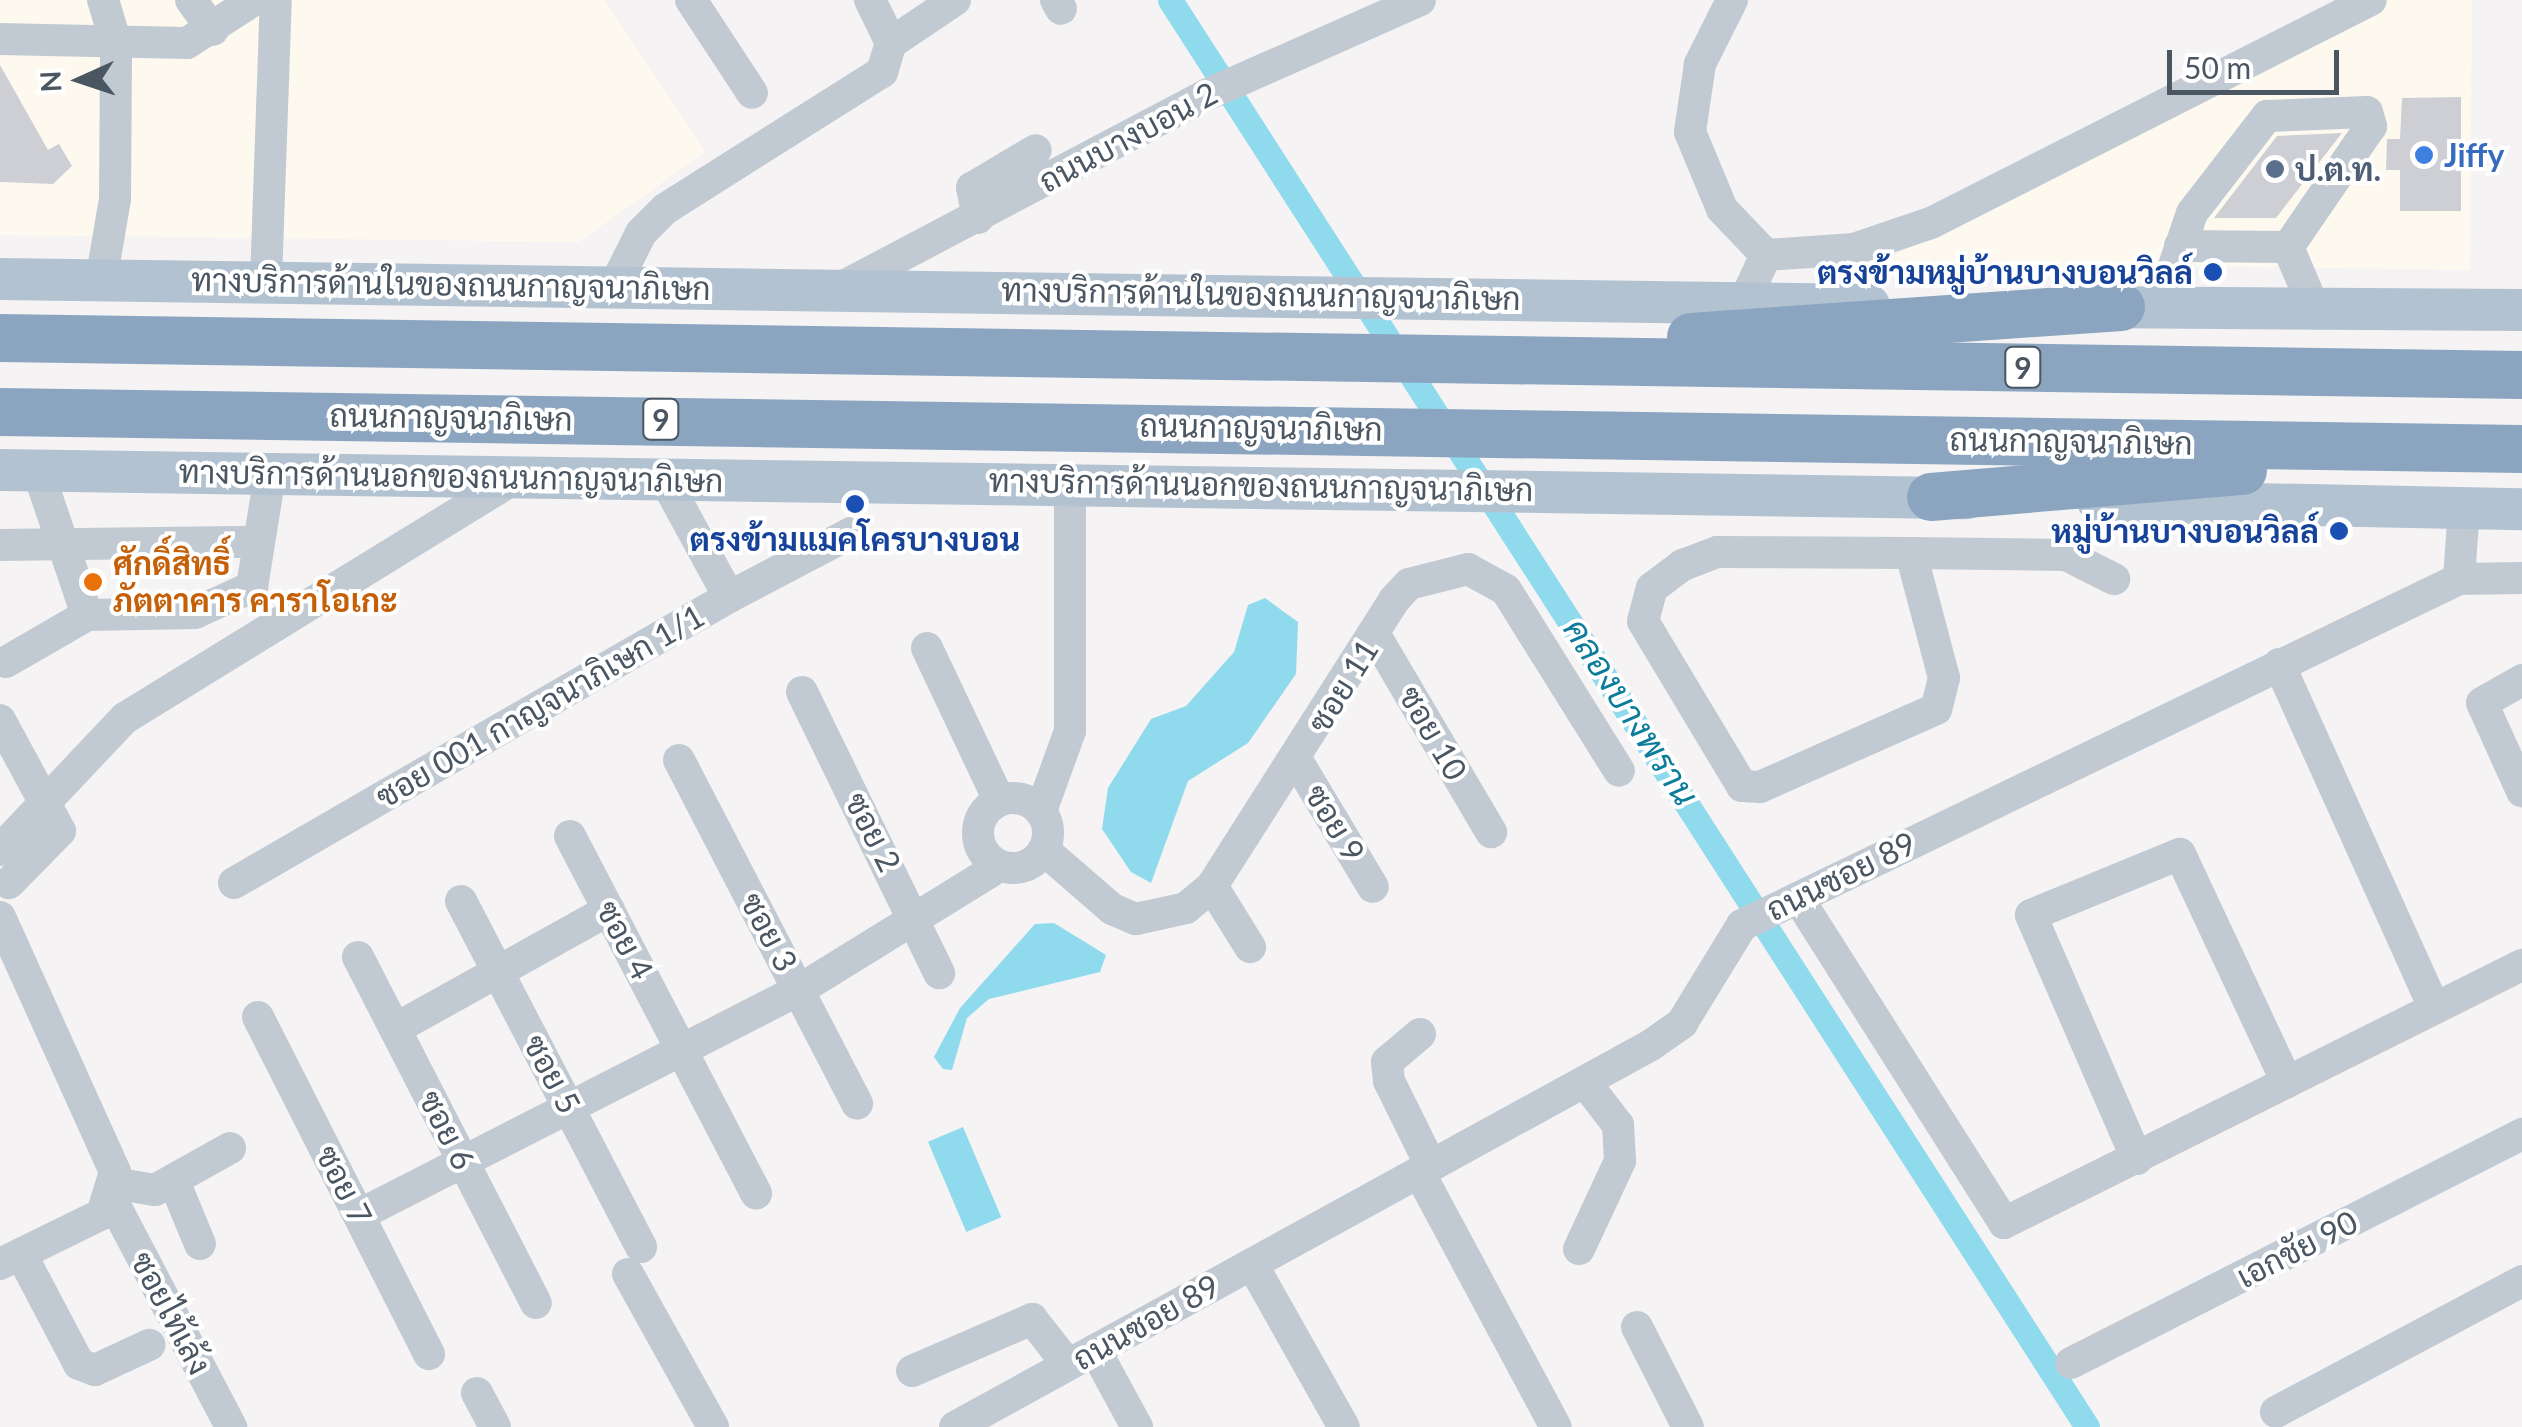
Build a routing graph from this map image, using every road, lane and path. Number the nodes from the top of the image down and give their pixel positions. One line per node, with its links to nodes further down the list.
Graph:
1 (103, 0): 14 (street)
2 (190, 0): 11 (street)
3 (254, 0): 11 (street)
4 (276, 0): 23 (street)
5 (691, 0): 15 (street)
6 (870, 0): 13 (street)
7 (955, 0): 13 (street)
8 (1420, 0): 17 (street, ถนนบางบอน 2)
9 (1732, 0): 20 (street)
10 (2370, 0): 20 (street)
11 (213, 30): 14 (street)
12 (0, 39): 14 (street)
13 (892, 43): 24 (street)
14 (116, 44): 22 (street)
15 (752, 92)
16 (1036, 150): 17 (street)
17 (978, 218): 25 (street, ถนนบางบอน 2)
18 (2180, 246): 19 (street); 19 (street); 27 (street)
19 (2288, 247): 28 (street)
20 (1766, 255): 26 (street)
21 (0, 279): 22 (main road, ทางบริการด้านในของถนนกาญจนาภิเษก)
22 (100, 280): 23 (main road, ทางบริการด้านในของถนนกาญจนาภิเษก)
23 (266, 281): 24 (main road, ทางบริการด้านในของถนนกาญจนาภิเษก)
24 (614, 287): 25 (main road, ทางบริการด้านในของถนนกาญจนาภิเษก)
25 (842, 287): 26 (main road, ทางบริการด้านในของถนนกาญจนาภิเษก)
26 (1742, 304): 27 (main road, ทางบริการด้านในของถนนกาญจนาภิเษก)
27 (2140, 307): 28 (main road, ทางบริการด้านในของถนนกาญจนาภิเษก); 31 (highway)
28 (2314, 308): 29 (main road, ทางบริการด้านในของถนนกาญจนาภิเษก)
29 (2522, 310)
30 (0, 338): 31 (highway, 9)
31 (1524, 359): 32 (highway, 9)
32 (2522, 374)
33 (0, 412): 34 (highway, ถนนกาญจนาภิเษก / 9)
34 (2519, 449): 40 (highway)
35 (19, 471): 36 (main road, ทางบริการด้านนอกของถนนกาญจนาภิเษก); 44 (street)
36 (270, 474): 37 (main road, ทางบริการด้านนอกของถนนกาญจนาภิเษก); 45 (street)
37 (516, 477): 38 (main road, ทางบริการด้านนอกของถนนกาญจนาภิเษก); 54 (street)
38 (664, 478): 39 (main road, ทางบริการด้านนอกของถนนกาญจนาภิเษก); 52 (street, ซอย 001 กาญจนาภิเษก 1/1)
39 (1059, 480): 40 (main road, ทางบริการด้านนอกของถนนกาญจนาภิเษก); 67 (street)
40 (1938, 497): 41 (main road, ทางบริการด้านนอกของถนนกาญจนาภิเษก); 47 (street)
41 (2464, 508): 42 (main road, ทางบริการด้านนอกของถนนกาญจนาภิเษก); 50 (street)
42 (2522, 509)
43 (851, 533): 52 (street)
44 (58, 542): 45 (street); 46 (street); 53 (street)
45 (257, 542): 51 (street)
46 (0, 545)
47 (1927, 554): 47 (street); 49 (street)
48 (2522, 578): 50 (street)
49 (2114, 579)
50 (2459, 579): 58 (street, ถนนซอย 89)
51 (252, 586): 53 (street); 54 (street)
52 (729, 597): 74 (street, ซอย 001 กาญจนาภิเษก 1/1)
53 (86, 614): 57 (street)
54 (270, 628): 66 (street)
55 (1375, 635): 62 (street, ซอย 11); 64 (street, ซอย 11); 68 (street, ซอย 10)
56 (927, 648): 67 (street)
57 (6, 662)
58 (2278, 664): 77 (street, ถนนซอย 89); 88 (street)
59 (2522, 680): 65 (street)
60 (802, 692): 81 (street, ซอย 2)
61 (0, 720): 66 (street)
62 (1296, 758): 75 (street, ซอย 11); 76 (street, ซอย 9)
63 (679, 760): 87 (street, ซอย 3)
64 (1619, 771)
65 (2522, 791)
66 (48, 796): 70 (street); 73 (street)
67 (1022, 803): 71 (street); 72 (street)
68 (1491, 832)
69 (570, 836): 79 (street, ซอย 4)
70 (0, 850)
71 (1044, 850): 72 (street); 75 (street, ซอย 11)
72 (1000, 866): 81 (street)
73 (10, 883)
74 (234, 883)
75 (1212, 886): 82 (street)
76 (1373, 887)
77 (1794, 899): 93 (street, ถนนซอย 89); 100 (street)
78 (462, 902): 85 (street, ซอย 5)
79 (608, 910): 85 (street); 92 (street, ซอย 4)
80 (0, 917): 103 (street, ซอยไท้เล้ง)
81 (920, 924): 86 (street, ซอย 2); 87 (street)
82 (1250, 947)
83 (358, 957): 90 (street, ซอย 6)
84 (2522, 965): 88 (street)
85 (498, 973): 90 (street); 95 (street, ซอย 5)
86 (940, 973)
87 (799, 990): 92 (street); 96 (street, ซอย 3)
88 (2434, 1008): 94 (street)
89 (258, 1016): 105 (street, ซอย 7)
90 (395, 1029): 99 (street, ซอย 6)
91 (1420, 1034): 101 (street)
92 (680, 1044): 95 (street); 104 (street, ซอย 4)
93 (1584, 1082): 101 (street, ถนนซอย 89); 107 (street)
94 (2287, 1082): 100 (street); 100 (street)
95 (567, 1101): 99 (street); 122 (street, ซอย 5)
96 (857, 1104)
97 (2522, 1134): 116 (street, เอกชัย 90)
98 (230, 1148): 102 (street)
99 (462, 1158): 105 (street); 111 (street, ซอย 6)
100 (2136, 1158)
101 (1425, 1169): 109 (street, ถนนซอย 89); 126 (street)
102 (174, 1181): 103 (street); 106 (street)
103 (112, 1190): 108 (street); 120 (street, ซอยไท้เล้ง)
104 (756, 1194)
105 (358, 1214): 114 (street, ซอย 7)
106 (200, 1244)
107 (1578, 1250)
108 (10, 1259): 113 (street)
109 (1252, 1264): 115 (street, ถนนซอย 89); 125 (street)
110 (2522, 1281): 119 (street)
111 (536, 1303)
112 (1637, 1327): 127 (street)
113 (149, 1345)
114 (429, 1354)
115 (1082, 1358): 117 (street); 123 (street, ถนนซอย 89); 124 (street)
116 (2071, 1363)
117 (912, 1370)
118 (477, 1393): 121 (street)
119 (2276, 1412)
120 (231, 1427)
121 (496, 1427)
122 (712, 1427)
123 (955, 1427)
124 (1136, 1427)
125 (1344, 1427)
126 (1556, 1427)
127 (1688, 1427)

